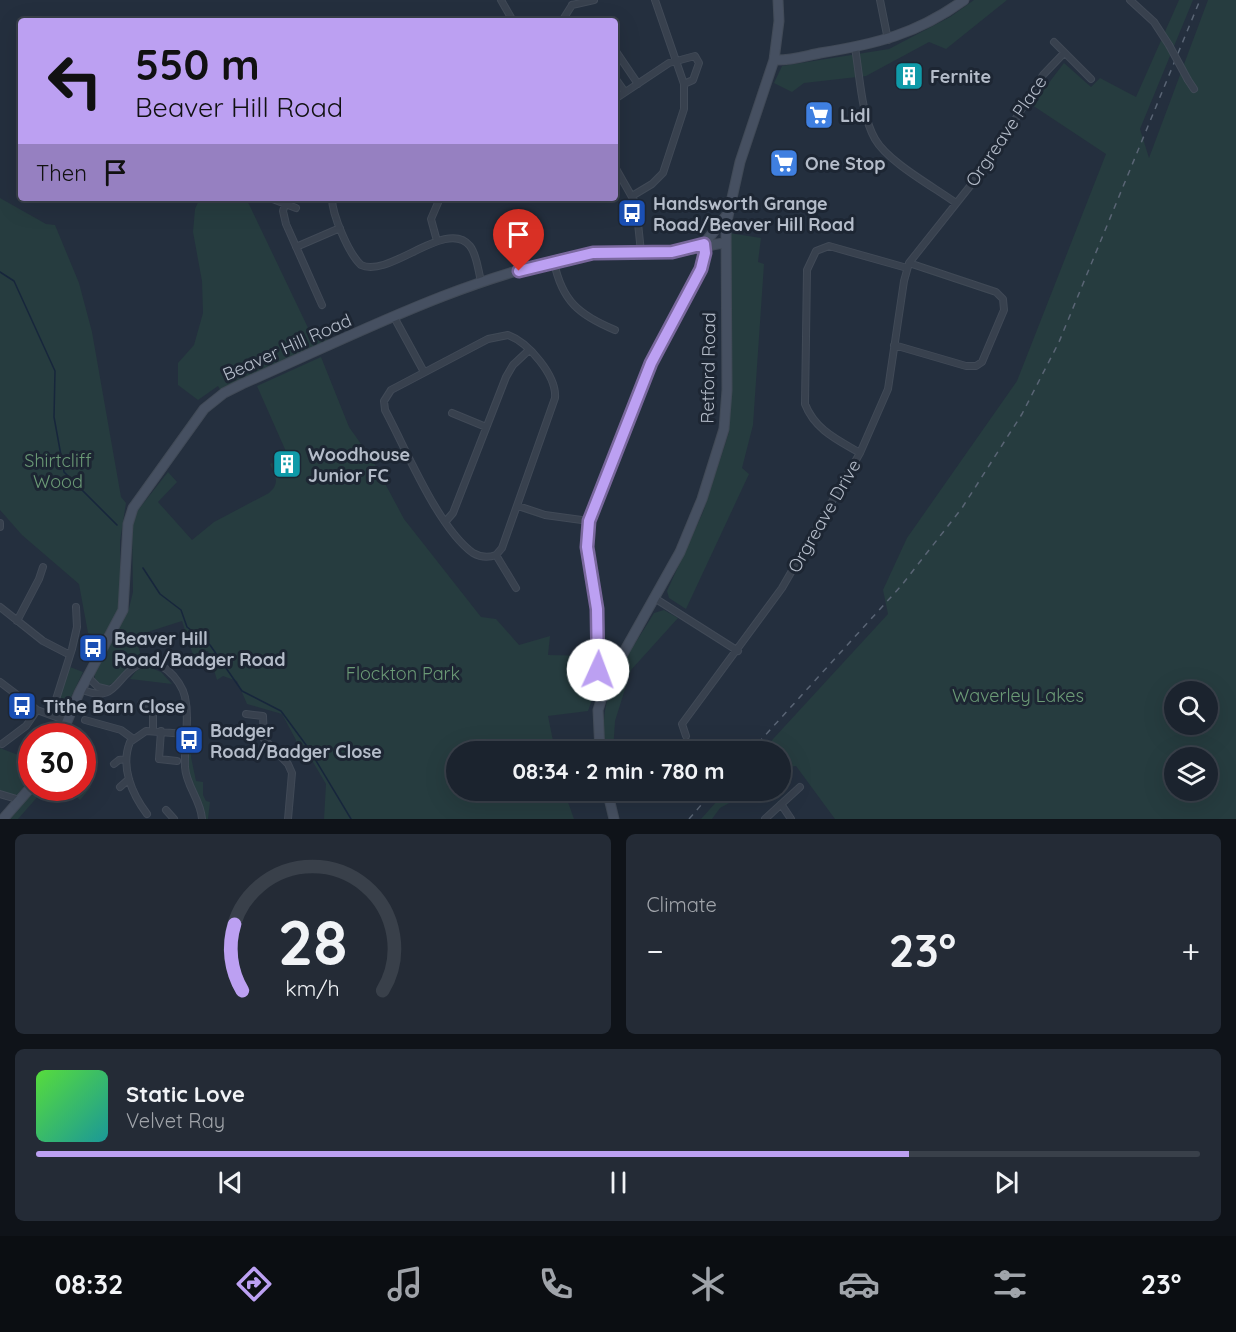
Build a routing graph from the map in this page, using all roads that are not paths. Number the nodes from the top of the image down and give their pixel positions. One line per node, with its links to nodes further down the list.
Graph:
1 (501, 0): 10 (street)
2 (594, 0): 8 (street)
3 (655, 0): 17 (street)
4 (778, 0): 18 (main road, Retford Road)
5 (880, 0): 12 (street)
6 (964, 0): 12 (main road)
7 (1130, 0): 23 (street, bridge)
8 (586, 1): 9 (street)
9 (570, 3): 11 (street)
10 (511, 18)
11 (563, 18)
12 (888, 40): 14 (main road)
13 (1054, 42): 15 (street)
14 (855, 48): 18 (main road); 31 (street)
15 (1064, 53): 19 (street); 31 (street, Orgreave Place)
16 (618, 54): 21 (street)
17 (676, 60): 21 (street); 22 (street); 22 (street)
18 (774, 60): 34 (main road, Retford Road)
19 (1091, 79)
20 (618, 82): 24 (street)
21 (638, 84): 24 (street)
22 (684, 84): 27 (street)
23 (1194, 89)
24 (625, 92): 25 (street)
25 (618, 97)
26 (618, 173): 27 (street)
27 (632, 196): 40 (street)
28 (278, 201): 32 (street)
29 (333, 201): 35 (street)
30 (439, 201): 37 (street)
31 (956, 203): 42 (street, Orgreave Place)
32 (285, 204): 33 (street); 39 (street)
33 (296, 208)
34 (727, 214): 36 (main road, Retford Road); 38 (main road)
35 (340, 228): 37 (street); 39 (street)
36 (725, 239): 38 (main road, Beaver Hill Road); 59 (main road, Retford Road)
37 (437, 241): 43 (street)
38 (706, 242): 40 (main road, Beaver Hill Road); 55 (street)
39 (296, 247): 44 (street)
40 (642, 252): 41 (main road, Beaver Hill Road)
41 (554, 262): 43 (main road, Beaver Hill Road); 46 (street)
42 (908, 266): 47 (street, Orgreave Drive); 47 (street); 52 (street)
43 (481, 281): 45 (main road, Beaver Hill Road)
44 (322, 305)
45 (394, 316): 49 (street); 65 (main road, Beaver Hill Road)
46 (615, 330)
47 (894, 345): 52 (street, Orgreave Drive)
48 (528, 351): 49 (street); 51 (street); 53 (street)
49 (424, 372): 54 (street)
50 (452, 413): 51 (street)
51 (486, 427): 54 (street)
52 (860, 453): 63 (street, Orgreave Drive)
53 (518, 506): 55 (street); 56 (street)
54 (446, 521): 56 (street)
55 (589, 521): 67 (street)
56 (496, 555): 58 (street)
57 (43, 567): 62 (street)
58 (516, 588)
59 (656, 599): 63 (street); 67 (main road, Retford Road)
60 (0, 607): 62 (street)
61 (76, 607): 64 (street)
62 (17, 621): 64 (street)
63 (738, 651): 81 (street, Orgreave Drive)
64 (70, 655): 73 (street)
65 (88, 677): 68 (main road, Beaver Hill Road); 69 (street)
66 (0, 682): 71 (street)
67 (606, 684): 83 (main road, Retford Road)
68 (81, 689): 69 (street); 76 (main road, Beaver Hill Road)
69 (113, 689): 80 (street)
70 (141, 704): 78 (street)
71 (37, 710): 73 (street); 84 (street)
72 (246, 714): 101 (street)
73 (51, 715): 76 (street)
74 (101, 716): 77 (street)
75 (85, 720): 77 (street)
76 (67, 721)
77 (99, 724): 82 (street)
78 (153, 730): 79 (street); 82 (street)
79 (161, 731): 80 (street); 86 (street)
80 (186, 734): 100 (street)
81 (686, 736)
82 (132, 738): 85 (street)
83 (599, 741)
84 (2, 744)
85 (126, 759): 87 (street); 88 (street)
86 (177, 761)
87 (114, 764)
88 (129, 779): 89 (street); 97 (street)
89 (120, 787)
90 (800, 787): 95 (street)
91 (0, 794): 92 (street)
92 (18, 799)
93 (19, 801): 98 (main road)
94 (610, 801): 102 (main road)
95 (781, 804): 103 (street); 104 (street)
96 (166, 810): 99 (street)
97 (138, 816)
98 (3, 819)
99 (174, 819)
100 (202, 819)
101 (288, 819)
102 (614, 819)
103 (765, 819)
104 (791, 819)

